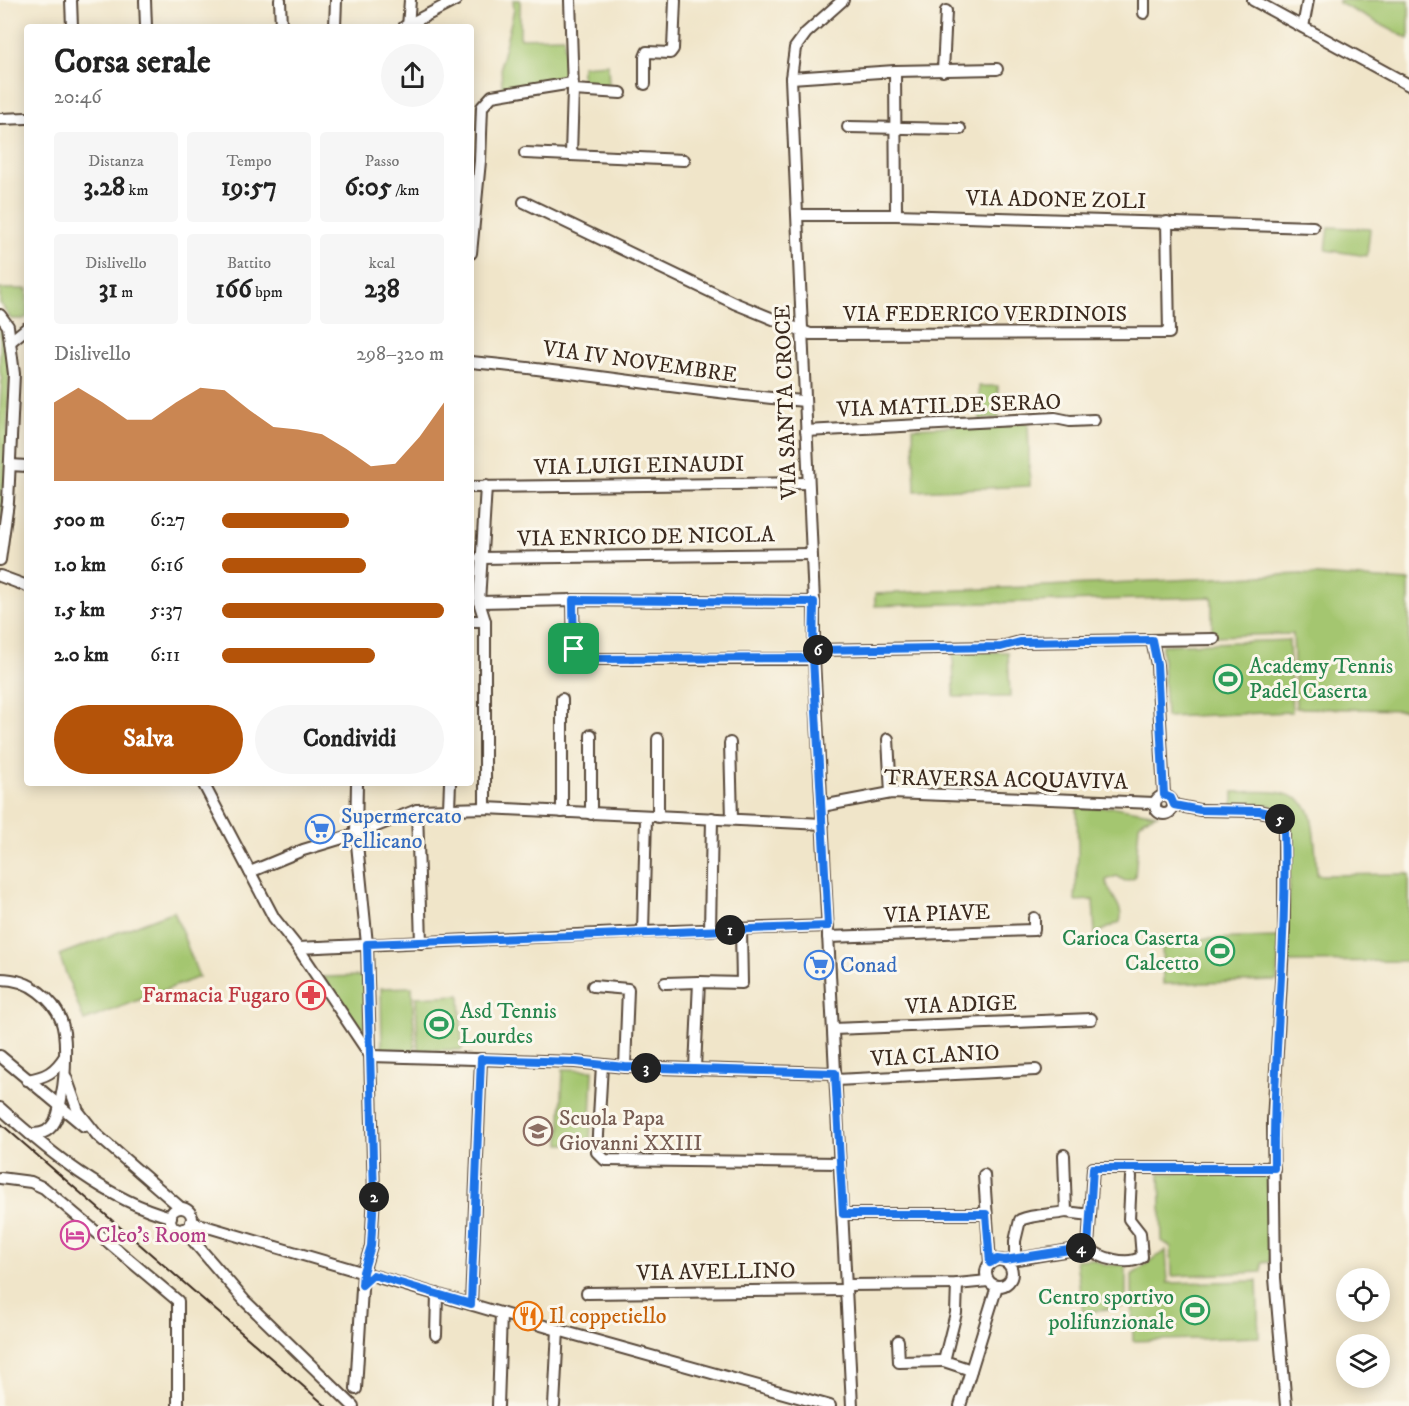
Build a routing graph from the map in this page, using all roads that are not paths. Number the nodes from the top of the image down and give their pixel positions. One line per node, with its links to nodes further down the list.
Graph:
1 (71, 0): 15 (street)
2 (145, 0): 16 (street)
3 (280, 0): 17 (street)
4 (336, 0): 18 (street)
5 (410, 0): 19 (street)
6 (456, 0): 20 (street)
7 (570, 0): 28 (street)
8 (675, 0): 26 (street)
9 (843, 0): 25 (street, VIA SANTA CROCE)
10 (1144, 0): 14 (street)
11 (1253, 0): 21 (street)
12 (1308, 0): 21 (street)
13 (946, 11): 24 (street)
14 (1144, 13)
15 (72, 24)
16 (146, 24)
17 (281, 24)
18 (335, 24)
19 (407, 24)
20 (411, 24)
21 (1303, 27): 27 (street)
22 (997, 69): 24 (street)
23 (895, 71): 24 (street); 25 (street); 33 (street)
24 (943, 71)
25 (791, 78): 41 (street, VIA SANTA CROCE)
26 (645, 84)
27 (1409, 85)
28 (572, 87): 29 (street); 36 (street); 38 (street)
29 (621, 93)
30 (24, 118): 31 (street)
31 (0, 119)
32 (848, 127): 33 (street)
33 (896, 128): 34 (street); 42 (street)
34 (960, 129)
35 (525, 153): 36 (street)
36 (571, 154): 37 (street)
37 (684, 160)
38 (475, 161): 39 (street)
39 (474, 184)
40 (524, 202): 47 (street, VIA FEDERICO VERDINOIS)
41 (798, 215): 42 (street, VIA ADONE ZOLI); 47 (street, VIA SANTA CROCE)
42 (896, 215): 43 (street, VIA ADONE ZOLI)
43 (1167, 222): 44 (street, VIA ADONE ZOLI); 47 (street, VIA FEDERICO VERDINOIS)
44 (1313, 226)
45 (0, 315): 48 (street)
46 (24, 330): 48 (street)
47 (803, 331): 50 (street, VIA SANTA CROCE)
48 (11, 340): 53 (street)
49 (474, 362): 50 (street, VIA IV NOVEMBRE)
50 (805, 401): 52 (street, VIA SANTA CROCE)
51 (1094, 420): 52 (street, VIA MATILDE SERAO)
52 (806, 431): 55 (street, VIA SANTA CROCE)
53 (10, 465): 54 (street); 60 (street)
54 (24, 466)
55 (808, 483): 56 (street, VIA LUIGI EINAUDI); 58 (street, VIA SANTA CROCE)
56 (486, 486): 57 (street, VIA LUIGI EINAUDI); 59 (street)
57 (474, 487)
58 (811, 554): 59 (street, VIA ENRICO DE NICOLA); 65 (street, VIA SANTA CROCE)
59 (480, 558): 64 (street)
60 (0, 560)
61 (0, 576): 62 (street)
62 (24, 585)
63 (573, 600): 64 (street); 65 (street); 70 (street)
64 (479, 602): 67 (street)
65 (814, 602): 70 (street, VIA SANTA CROCE)
66 (474, 621): 67 (street)
67 (485, 621): 85 (street)
68 (1214, 639): 69 (street)
69 (1152, 640): 70 (street); 80 (street)
70 (813, 654): 83 (street, VIA SANTA CROCE)
71 (562, 699): 87 (street)
72 (591, 735): 88 (street)
73 (658, 739): 90 (street)
74 (888, 739): 79 (street)
75 (730, 743): 92 (street)
76 (205, 786): 95 (street)
77 (357, 786): 94 (street)
78 (450, 786): 84 (street)
79 (891, 793): 81 (street, TRAVERSA ACQUAVIVA); 83 (street, TRAVERSA ACQUAVIVA)
80 (1164, 795): 81 (street); 82 (street)
81 (1155, 804): 82 (street)
82 (1174, 805): 127 (street)
83 (822, 807): 93 (street, VIA SANTA CROCE)
84 (449, 808): 85 (street); 86 (street)
85 (485, 808): 87 (street)
86 (417, 810): 94 (street); 101 (street)
87 (562, 812): 88 (street)
88 (591, 814): 89 (street)
89 (646, 817): 90 (street); 99 (street)
90 (658, 817): 91 (street)
91 (712, 818): 92 (street); 97 (street)
92 (732, 819): 93 (street)
93 (823, 824): 100 (street, VIA SANTA CROCE)
94 (356, 834): 95 (street); 102 (street)
95 (250, 872): 103 (street)
96 (1034, 918): 100 (street, VIA PIAVE)
97 (710, 930): 98 (street); 99 (street)
98 (741, 930): 100 (street); 105 (street)
99 (643, 932): 101 (street)
100 (828, 932): 109 (street, VIA SANTA CROCE)
101 (421, 943): 102 (street)
102 (367, 944): 103 (street); 112 (street)
103 (298, 948): 112 (street)
104 (0, 979): 111 (street)
105 (699, 982): 106 (street); 116 (street)
106 (665, 983)
107 (593, 986): 115 (street)
108 (1091, 1019): 109 (street, VIA ADIGE)
109 (833, 1029): 119 (street, VIA SANTA CROCE)
110 (0, 1056): 120 (street)
111 (65, 1056): 118 (street); 120 (street)
112 (371, 1056): 113 (street, VIA CLANIO); 141 (street)
113 (481, 1059): 114 (street, VIA CLANIO); 147 (street)
114 (602, 1065): 115 (street, VIA CLANIO); 126 (street)
115 (625, 1067): 116 (street, VIA CLANIO)
116 (695, 1068): 119 (street, VIA CLANIO)
117 (1036, 1070): 119 (street, VIA CLANIO)
118 (66, 1076): 121 (street); 124 (street)
119 (836, 1077): 126 (street, VIA SANTA CROCE)
120 (27, 1080): 121 (street)
121 (60, 1107): 123 (street); 124 (street)
122 (0, 1108): 123 (street)
123 (30, 1134): 136 (street)
124 (97, 1135): 131 (street)
125 (1064, 1155): 132 (street)
126 (840, 1163): 133 (street, VIA SANTA CROCE)
127 (1274, 1168): 135 (street); 162 (street)
128 (984, 1175): 134 (street)
129 (1131, 1177): 138 (street)
130 (0, 1178): 155 (street)
131 (181, 1208): 136 (street); 137 (street)
132 (1066, 1212): 135 (street); 139 (street)
133 (843, 1214): 134 (street); 144 (street, VIA SANTA CROCE)
134 (986, 1214): 140 (street)
135 (1090, 1215): 138 (street)
136 (171, 1217): 137 (street)
137 (187, 1226): 141 (street); 156 (street)
138 (1088, 1247): 139 (street)
139 (1010, 1260): 140 (street); 142 (street)
140 (990, 1263): 142 (street)
141 (368, 1274): 146 (street); 154 (street)
142 (993, 1283): 143 (street, VIA AVELLINO); 153 (street)
143 (957, 1284): 144 (street, VIA AVELLINO); 152 (street)
144 (846, 1288): 145 (street, VIA AVELLINO); 160 (street, VIA SANTA CROCE)
145 (587, 1293)
146 (437, 1294): 147 (street); 150 (street)
147 (471, 1304): 148 (street)
148 (501, 1313): 149 (street); 157 (street)
149 (558, 1330): 158 (street); 159 (street)
150 (436, 1335)
151 (898, 1341): 152 (street)
152 (944, 1361): 153 (street)
153 (971, 1370): 161 (street)
154 (356, 1389)
155 (178, 1406)
156 (353, 1406)
157 (498, 1406)
158 (554, 1406)
159 (830, 1406)
160 (852, 1406)
161 (960, 1406)
162 (1286, 1406)

